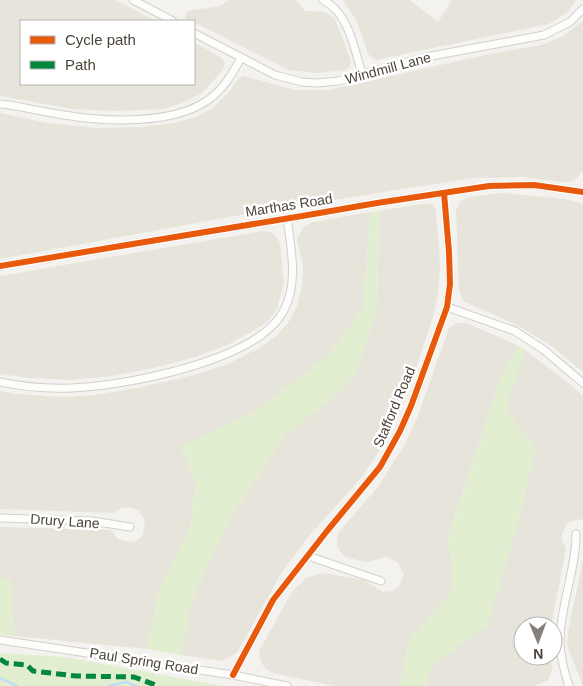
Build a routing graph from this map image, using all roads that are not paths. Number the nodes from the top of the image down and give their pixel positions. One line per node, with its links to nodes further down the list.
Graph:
1 (133, 0): 4 (street)
2 (324, 0): 7 (street)
3 (583, 9): 7 (street, Windmill Lane)
4 (171, 20)
5 (195, 33): 6 (street, Windmill Lane)
6 (241, 58): 7 (street, Windmill Lane); 8 (street)
7 (362, 74)
8 (0, 104)
9 (582, 191): 10 (street, Marthas Road)
10 (444, 193): 11 (street, Marthas Road); 13 (street, Stafford Road)
11 (287, 218): 12 (street, Marthas Road); 14 (street, Marthas Road)
12 (0, 266)
13 (447, 308): 15 (street); 19 (street, Stafford Road)
14 (0, 382)
15 (583, 383)
16 (0, 518): 17 (street, Drury Lane)
17 (130, 527)
18 (576, 534): 24 (street)
19 (308, 556): 20 (street); 22 (street, Stafford Road)
20 (381, 581)
21 (0, 640): 22 (street, Paul Spring Road)
22 (233, 675): 23 (street, Paul Spring Road)
23 (287, 686)
24 (568, 686)

